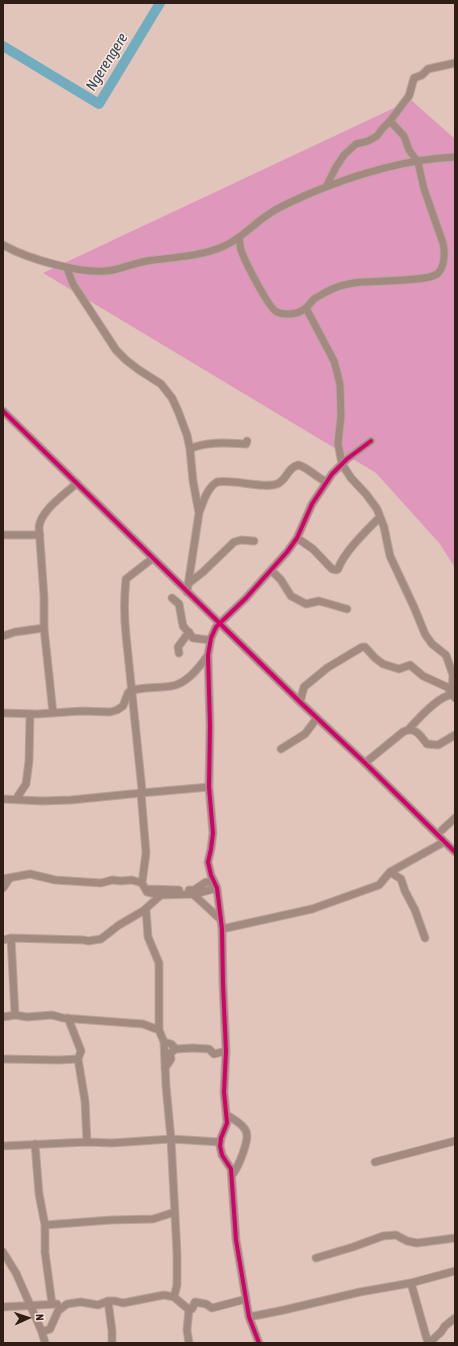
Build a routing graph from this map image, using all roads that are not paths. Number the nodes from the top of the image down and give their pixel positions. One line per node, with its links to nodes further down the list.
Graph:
1 (455, 63): 2 (street)
2 (390, 121): 4 (street); 5 (street)
3 (455, 157): 4 (street)
4 (418, 162): 5 (street); 9 (street)
5 (326, 187): 6 (street)
6 (239, 238): 8 (street); 9 (street)
7 (3, 245): 8 (street)
8 (67, 268): 13 (street)
9 (306, 308): 14 (street)
10 (3, 411): 16 (street)
11 (247, 441): 13 (street)
12 (371, 441): 14 (street)
13 (190, 449): 17 (street)
14 (342, 464): 15 (street); 18 (street)
15 (327, 482): 17 (street); 21 (street)
16 (77, 483): 20 (street); 23 (street)
17 (199, 513): 25 (street)
18 (380, 517): 21 (street); 37 (street)
19 (3, 535): 20 (street)
20 (40, 535): 30 (street)
21 (297, 538): 24 (street)
22 (254, 541): 25 (street)
23 (153, 558): 26 (street); 36 (street)
24 (271, 570): 28 (street); 29 (street)
25 (189, 583): 26 (street)
26 (187, 592): 29 (street)
27 (172, 598): 31 (street)
28 (347, 609)
29 (220, 623): 33 (street); 38 (street)
30 (44, 628): 32 (street); 40 (street)
31 (189, 632): 33 (street); 34 (street)
32 (3, 636)
33 (210, 640): 35 (street)
34 (179, 653)
35 (208, 655): 36 (street); 47 (street)
36 (132, 691): 40 (street); 48 (street)
37 (453, 695): 38 (street); 43 (street)
38 (300, 702): 42 (street)
39 (3, 713): 41 (street)
40 (53, 713): 41 (street)
41 (30, 714): 49 (street)
42 (317, 718): 45 (street); 46 (street)
43 (408, 730): 44 (street); 46 (street)
44 (455, 735)
45 (281, 749)
46 (365, 763): 53 (street)
47 (209, 787): 48 (street); 57 (street)
48 (141, 791): 50 (street); 58 (street)
49 (18, 796)
50 (3, 799)
51 (455, 818): 52 (street)
52 (442, 830)
53 (444, 842): 54 (street); 55 (street)
54 (455, 852)
55 (390, 872): 64 (street); 66 (street)
56 (6, 879): 58 (street); 59 (street)
57 (216, 885): 58 (street); 60 (street); 63 (street)
58 (144, 886): 61 (street)
59 (3, 888)
60 (193, 894): 61 (street); 63 (street)
61 (161, 895): 62 (street)
62 (146, 909): 65 (street); 71 (street)
63 (220, 919): 64 (street)
64 (222, 929): 74 (street)
65 (11, 938): 67 (street); 68 (street)
66 (425, 938)
67 (3, 940)
68 (15, 1015): 69 (street); 70 (street)
69 (3, 1017)
70 (68, 1018): 71 (street); 76 (street)
71 (159, 1030): 72 (street)
72 (164, 1042): 73 (street); 77 (street)
73 (176, 1049): 74 (street); 77 (street)
74 (226, 1051): 78 (street)
75 (3, 1059): 76 (street)
76 (78, 1059): 81 (street)
77 (165, 1069): 79 (street)
78 (227, 1115): 82 (street); 86 (street)
79 (171, 1139): 81 (street); 82 (street); 87 (street)
80 (455, 1141): 85 (street)
81 (87, 1142): 83 (street)
82 (220, 1142): 86 (street)
83 (35, 1144): 84 (street); 88 (street)
84 (3, 1146)
85 (375, 1162)
86 (232, 1175): 95 (street)
87 (175, 1212): 88 (street); 94 (street)
88 (45, 1225): 97 (street)
89 (455, 1238): 91 (street)
90 (3, 1252): 99 (street)
91 (316, 1258)
92 (455, 1271): 93 (street)
93 (411, 1283): 102 (street); 109 (street)
94 (174, 1297): 96 (street); 101 (street)
95 (246, 1300): 101 (street); 102 (street)
96 (108, 1301): 98 (street); 106 (street)
97 (52, 1304): 98 (street); 99 (street)
98 (67, 1304): 104 (street)
99 (31, 1305): 100 (street); 104 (street)
100 (3, 1307)
101 (189, 1309): 107 (street)
102 (250, 1317): 108 (street)
103 (455, 1318): 109 (street)
104 (42, 1332): 105 (street)
105 (45, 1343)
106 (112, 1343)
107 (190, 1343)
108 (259, 1343)
109 (429, 1343)

